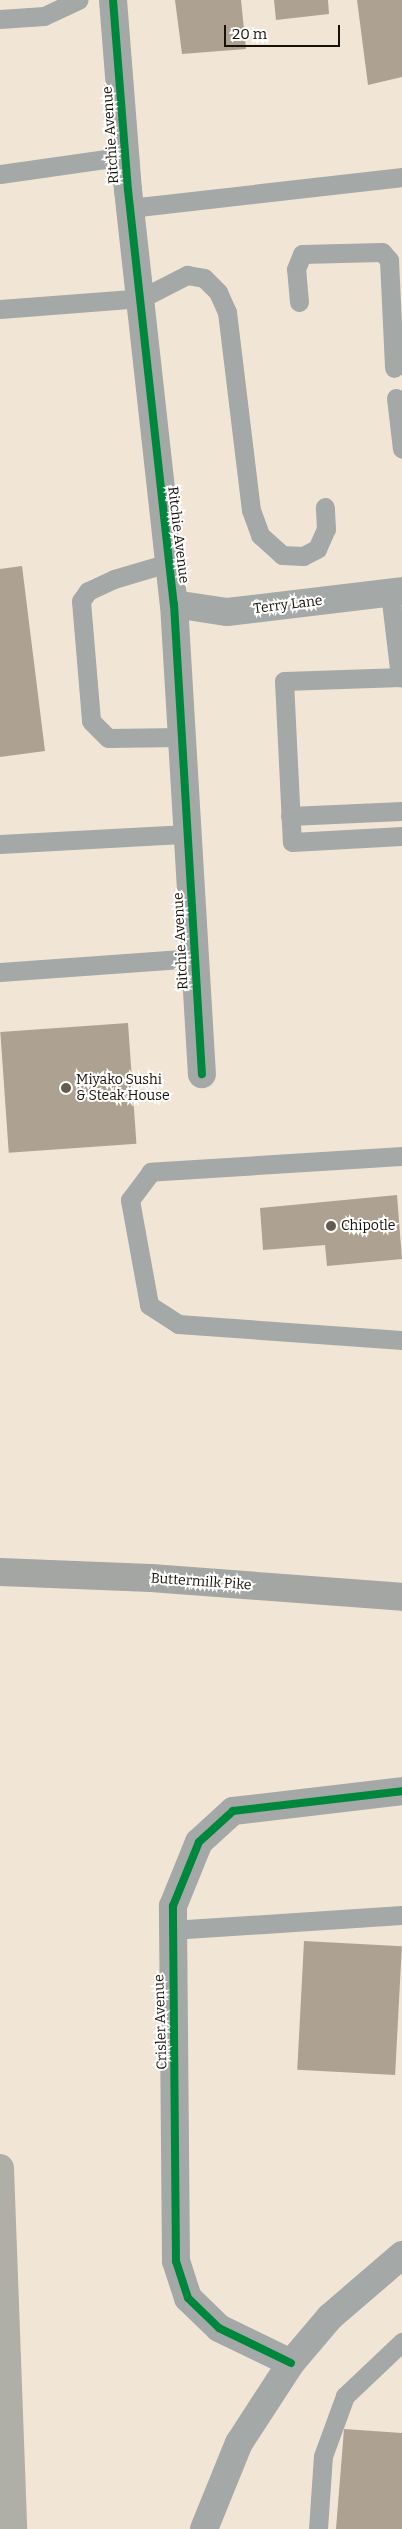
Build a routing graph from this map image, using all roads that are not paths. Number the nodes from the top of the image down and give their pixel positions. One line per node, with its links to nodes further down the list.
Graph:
1 (78, 0): 3 (lane)
2 (113, 0): 4 (street, Ritchie Avenue)
3 (0, 19)
4 (126, 156): 5 (lane); 7 (street, Ritchie Avenue)
5 (0, 174)
6 (402, 177): 7 (lane)
7 (130, 208): 8 (street, Ritchie Avenue)
8 (142, 298): 10 (lane); 14 (lane); 15 (street, Ritchie Avenue)
9 (299, 302): 11 (lane)
10 (0, 309)
11 (394, 368)
12 (396, 398): 13 (lane)
13 (402, 448)
14 (325, 506)
15 (168, 563): 17 (street, Ritchie Avenue); 19 (lane)
16 (396, 592): 17 (street, Terry Lane); 18 (lane)
17 (174, 604): 19 (street, Ritchie Avenue)
18 (401, 677): 21 (lane)
19 (182, 737): 22 (street, Ritchie Avenue)
20 (402, 811): 21 (lane)
21 (290, 816): 23 (lane)
22 (187, 834): 24 (lane); 25 (street, Ritchie Avenue)
23 (402, 836)
24 (0, 844)
25 (195, 958): 26 (lane); 27 (street, Ritchie Avenue)
26 (0, 972)
27 (202, 1074)
28 (402, 1156): 29 (lane)
29 (402, 1340)
30 (0, 1572): 31 (main road, Buttermilk Pike)
31 (402, 1597)
32 (402, 1791): 34 (street, Crisler Avenue)
33 (402, 1915): 34 (lane)
34 (172, 1930): 38 (street, Crisler Avenue)
35 (0, 2168): 39 (highway)
36 (402, 2255): 38 (street)
37 (402, 2342): 41 (lane)
38 (291, 2363): 40 (street)
39 (13, 2529)
40 (204, 2529)
41 (318, 2529)

